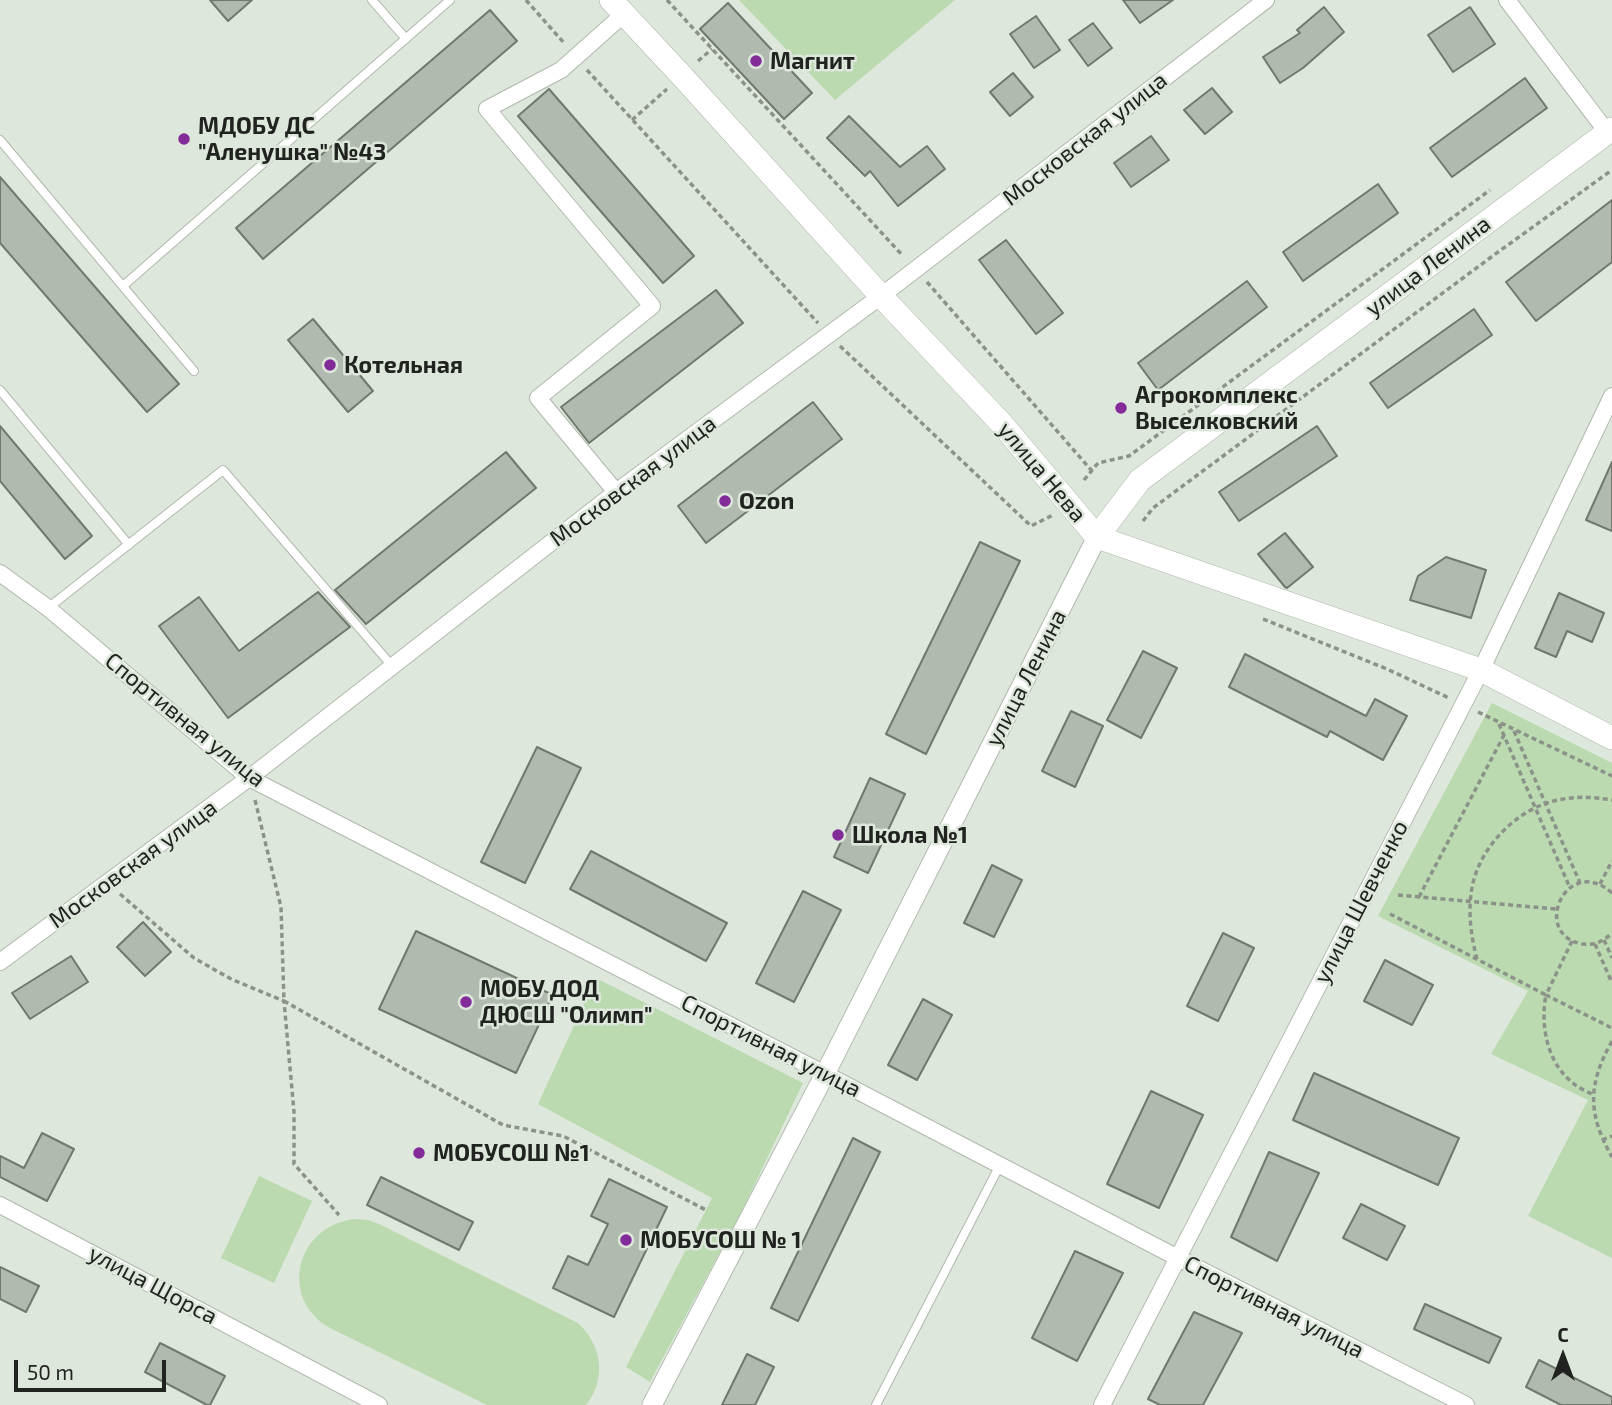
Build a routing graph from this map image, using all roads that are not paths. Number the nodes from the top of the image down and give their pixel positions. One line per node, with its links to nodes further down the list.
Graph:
1 (372, 0): 6 (lane)
2 (450, 0): 6 (lane)
3 (1266, 0): 10 (street, Московская улица)
4 (1507, 0): 7 (street)
5 (617, 7): 10 (main road, улица Нева); 14 (street)
6 (406, 39): 9 (lane)
7 (1610, 130): 15 (main road, улица Ленина)
8 (0, 140): 9 (lane)
9 (123, 286): 11 (lane)
10 (881, 296): 14 (street, Московская улица); 15 (main road, улица Нева)
11 (194, 371)
12 (0, 390): 16 (lane)
13 (1612, 396): 20 (street, улица Шевченко)
14 (616, 492): 19 (street, Московская улица)
15 (1097, 537): 20 (main road, улица Нева); 24 (street, улица Ленина)
16 (129, 545): 18 (lane); 19 (lane)
17 (0, 573): 18 (street, Спортивная улица)
18 (48, 608): 22 (street, Спортивная улица)
19 (393, 667): 22 (street, Московская улица)
20 (1481, 670): 21 (main road, улица Нева); 27 (street, улица Шевченко)
21 (1612, 738)
22 (249, 778): 23 (street, Московская улица); 24 (street, Спортивная улица)
23 (0, 962)
24 (825, 1074): 25 (street, Спортивная улица); 29 (street, улица Ленина)
25 (1000, 1165): 27 (street, Спортивная улица); 30 (lane)
26 (0, 1205): 28 (street, улица Щорса)
27 (1178, 1258): 31 (street, улица Шевченко); 32 (street, Спортивная улица)
28 (379, 1405)
29 (652, 1405)
30 (876, 1405)
31 (1102, 1405)
32 (1466, 1405)

